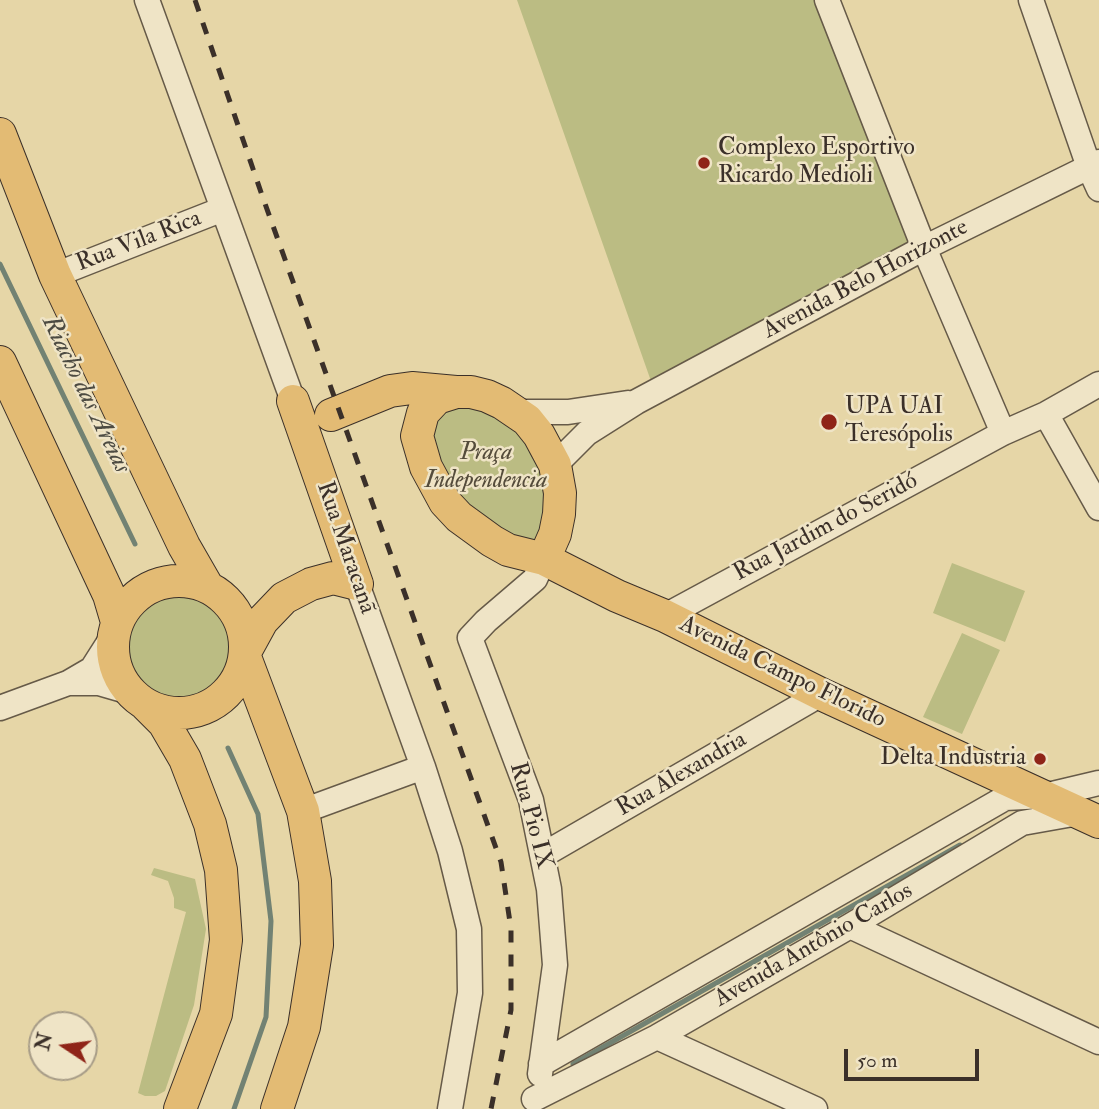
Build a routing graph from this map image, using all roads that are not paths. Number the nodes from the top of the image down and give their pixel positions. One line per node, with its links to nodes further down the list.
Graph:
1 (147, 0): 6 (street, Rua Maracanã)
2 (827, 0): 7 (street)
3 (1031, 0): 5 (street)
4 (0, 134): 8 (main road)
5 (1096, 172): 7 (street, Avenida Belo Horizonte)
6 (223, 209): 8 (street, Rua Vila Rica); 13 (street, Rua Maracanã)
7 (923, 248): 14 (street, Avenida Belo Horizonte); 18 (street)
8 (55, 275): 27 (main road)
9 (0, 362): 31 (main road)
10 (1099, 384): 16 (street, Rua Jardim do Seridó)
11 (456, 392): 12 (main road); 15 (main road); 19 (main road)
12 (368, 400): 17 (main road); 19 (main road)
13 (293, 401): 17 (main road); 20 (main road, Rua Maracanã)
14 (636, 402): 15 (street); 21 (street, Avenida Belo Horizonte)
15 (516, 412): 21 (main road)
16 (1046, 414): 18 (street, Rua Jardim do Seridó); 22 (street)
17 (331, 415): 20 (main road)
18 (1003, 433): 30 (street, Rua Jardim do Seridó)
19 (417, 436): 25 (main road)
20 (314, 458): 24 (main road, Rua Maracanã)
21 (555, 465): 23 (main road)
22 (1099, 508)
23 (558, 521): 25 (main road); 29 (main road)
24 (341, 535): 26 (main road, Rua Maracanã); 28 (main road)
25 (544, 559): 29 (main road, Avenida Campo Florido); 42 (street, Rua Pio IX)
26 (357, 584): 28 (main road); 37 (street, Rua Maracanã)
27 (212, 589): 28 (main road); 31 (main road); 32 (main road)
28 (297, 591): 32 (main road)
29 (617, 596): 30 (main road, Avenida Campo Florido)
30 (665, 615): 34 (main road, Avenida Campo Florido)
31 (115, 629): 33 (street); 35 (main road)
32 (245, 655): 35 (main road); 40 (main road)
33 (68, 683): 35 (street); 36 (street)
34 (821, 694): 39 (main road, Avenida Campo Florido); 42 (street, Rua Alexandria)
35 (138, 699): 48 (main road)
36 (0, 708)
37 (423, 767): 40 (street); 50 (street, Rua Maracanã)
38 (1099, 783): 39 (street, Avenida Antônio Carlos)
39 (1044, 796): 41 (main road, Avenida Campo Florido); 46 (street, Avenida Antônio Carlos)
40 (303, 811): 49 (main road)
41 (1093, 816): 43 (street, Avenida Antônio Carlos)
42 (543, 855): 46 (street, Rua Pio IX)
43 (850, 926): 44 (street, Avenida Antônio Carlos); 45 (street)
44 (657, 1037): 47 (street, Avenida Antônio Carlos); 51 (street)
45 (1099, 1042)
46 (541, 1064): 47 (street, Rua Pio IX)
47 (533, 1104)
48 (180, 1109)
49 (277, 1109)
50 (450, 1109)
51 (815, 1109)

